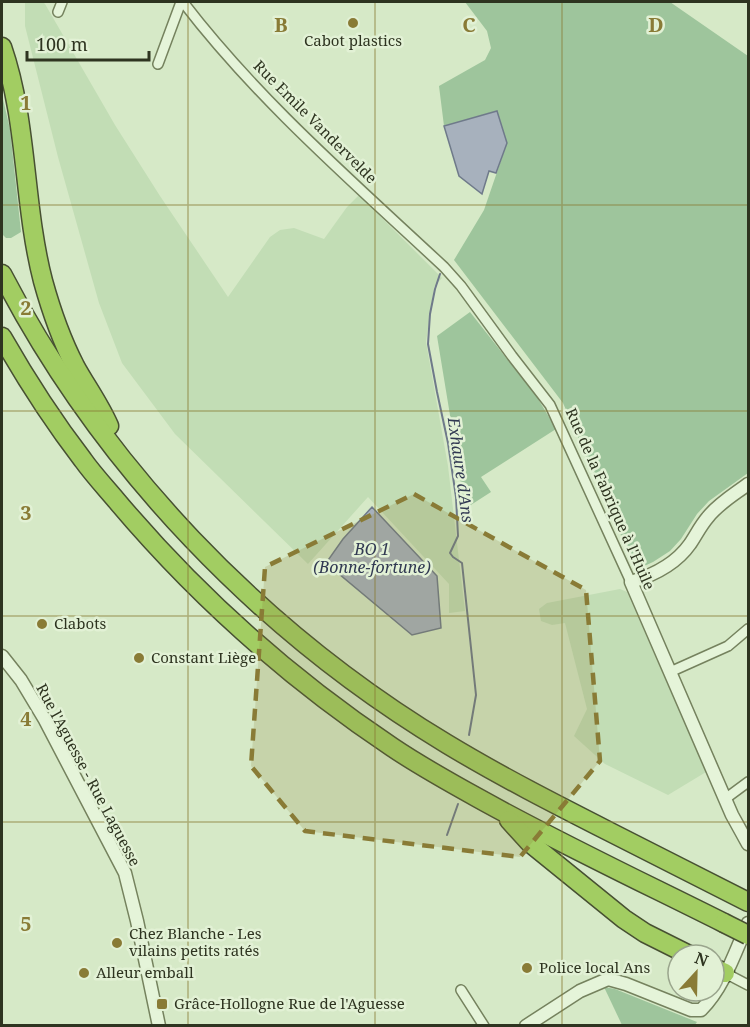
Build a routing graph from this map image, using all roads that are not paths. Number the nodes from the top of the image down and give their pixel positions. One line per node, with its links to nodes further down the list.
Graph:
1 (62, 2): 3 (street)
2 (182, 2): 5 (street); 6 (street, Rue Emile Vandervelde)
3 (58, 12)
4 (2, 47): 10 (highway)
5 (158, 64)
6 (380, 208): 12 (street, Rue de la Fabrique à l'Huile)
7 (2, 274): 10 (highway)
8 (2, 337): 9 (highway)
9 (7, 351): 18 (highway)
10 (122, 458): 20 (highway)
11 (748, 484): 12 (street)
12 (631, 582): 15 (street, Rue de la Fabrique à l'Huile)
13 (748, 629): 15 (street)
14 (2, 656): 31 (street, Rue l'Aguesse - Rue Laguesse)
15 (670, 672): 17 (street, Rue de la Fabrique à l'Huile)
16 (748, 782): 17 (street)
17 (725, 799): 19 (street, Rue de la Fabrique à l'Huile)
18 (501, 811): 22 (highway, bridge); 23 (highway)
19 (748, 844)
20 (743, 899)
21 (748, 923): 24 (street)
22 (748, 935)
23 (666, 944)
24 (726, 960)
25 (726, 973): 26 (street)
26 (748, 986)
27 (461, 990): 32 (street)
28 (666, 1000): 33 (street)
29 (674, 1003): 30 (street)
30 (707, 1003)
31 (159, 1026)
32 (484, 1026)
33 (526, 1026)

